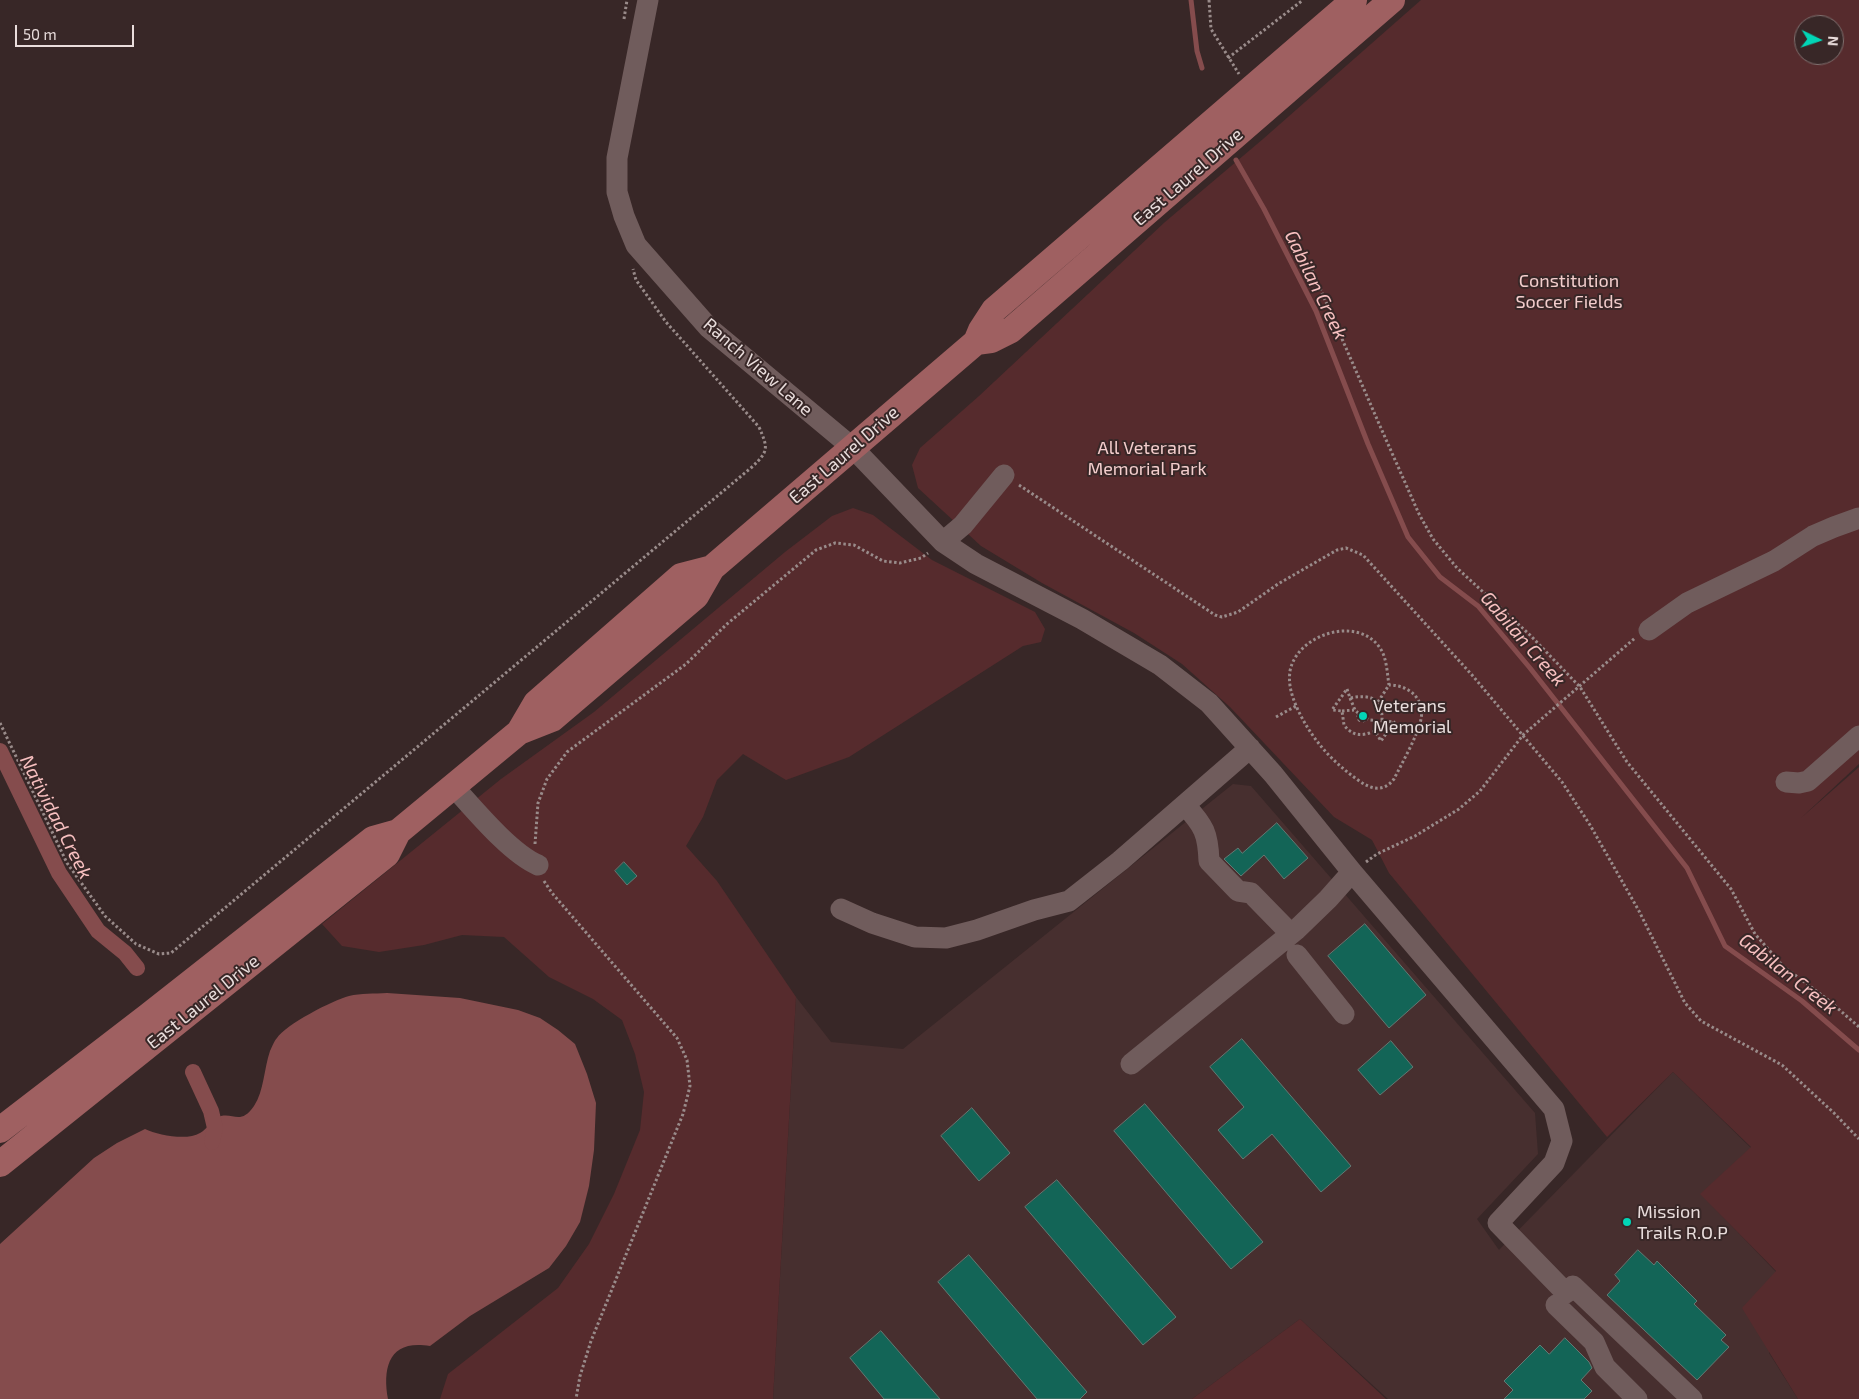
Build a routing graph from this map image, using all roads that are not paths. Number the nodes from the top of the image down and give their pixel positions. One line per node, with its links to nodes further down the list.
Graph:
1 (648, 0): 5 (street, Ranch View Lane)
2 (1354, 0): 4 (main road, East Laurel Drive)
3 (1392, 0): 4 (main road, East Laurel Drive)
4 (976, 342): 5 (main road, East Laurel Drive)
5 (853, 448): 8 (street, Ranch View Lane); 13 (main road, East Laurel Drive)
6 (1004, 475): 8 (street)
7 (1859, 518): 9 (street)
8 (943, 542): 11 (street, Ranch View Lane)
9 (1648, 630)
10 (1859, 736): 12 (street)
11 (1250, 748): 14 (street); 17 (street, Ranch View Lane)
12 (1786, 782)
13 (453, 786): 15 (main road, East Laurel Drive); 16 (street)
14 (1185, 806): 18 (street); 19 (street)
15 (398, 832): 22 (main road, East Laurel Drive); 23 (main road, East Laurel Drive)
16 (538, 865)
17 (1352, 872): 19 (street); 24 (street, Ranch View Lane)
18 (841, 909)
19 (1288, 936): 20 (street); 21 (street)
20 (1344, 1014)
21 (1131, 1064)
22 (0, 1130)
23 (0, 1164)
24 (1565, 1295): 25 (street); 26 (street)
25 (1637, 1399)
26 (1692, 1399)

